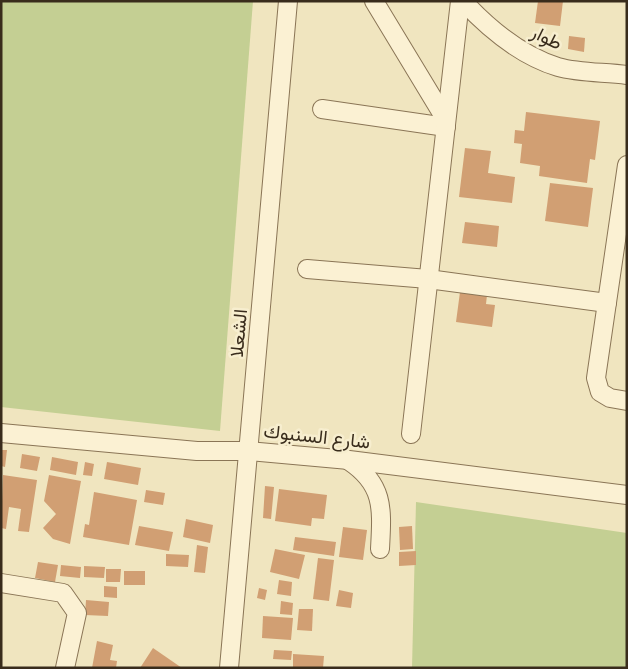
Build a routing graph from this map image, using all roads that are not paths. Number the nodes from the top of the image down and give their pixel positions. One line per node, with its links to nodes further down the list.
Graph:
1 (288, 1): 14 (street, الشعلا)
2 (374, 1): 6 (street)
3 (462, 1): 4 (street, طوار); 6 (street)
4 (627, 74)
5 (322, 109): 6 (street)
6 (446, 123): 9 (street)
7 (627, 165): 10 (street)
8 (307, 269): 9 (street)
9 (428, 279): 10 (street); 13 (street)
10 (607, 303): 11 (street)
11 (627, 401)
12 (1, 433): 14 (street, شارع السنبوك)
13 (410, 434)
14 (249, 451): 15 (street, شارع السنبوك); 20 (street, الشعلا)
15 (349, 460): 16 (street, شارع السنبوك); 17 (street)
16 (627, 495)
17 (380, 549)
18 (1, 583): 19 (street)
19 (65, 668)
20 (229, 668)

